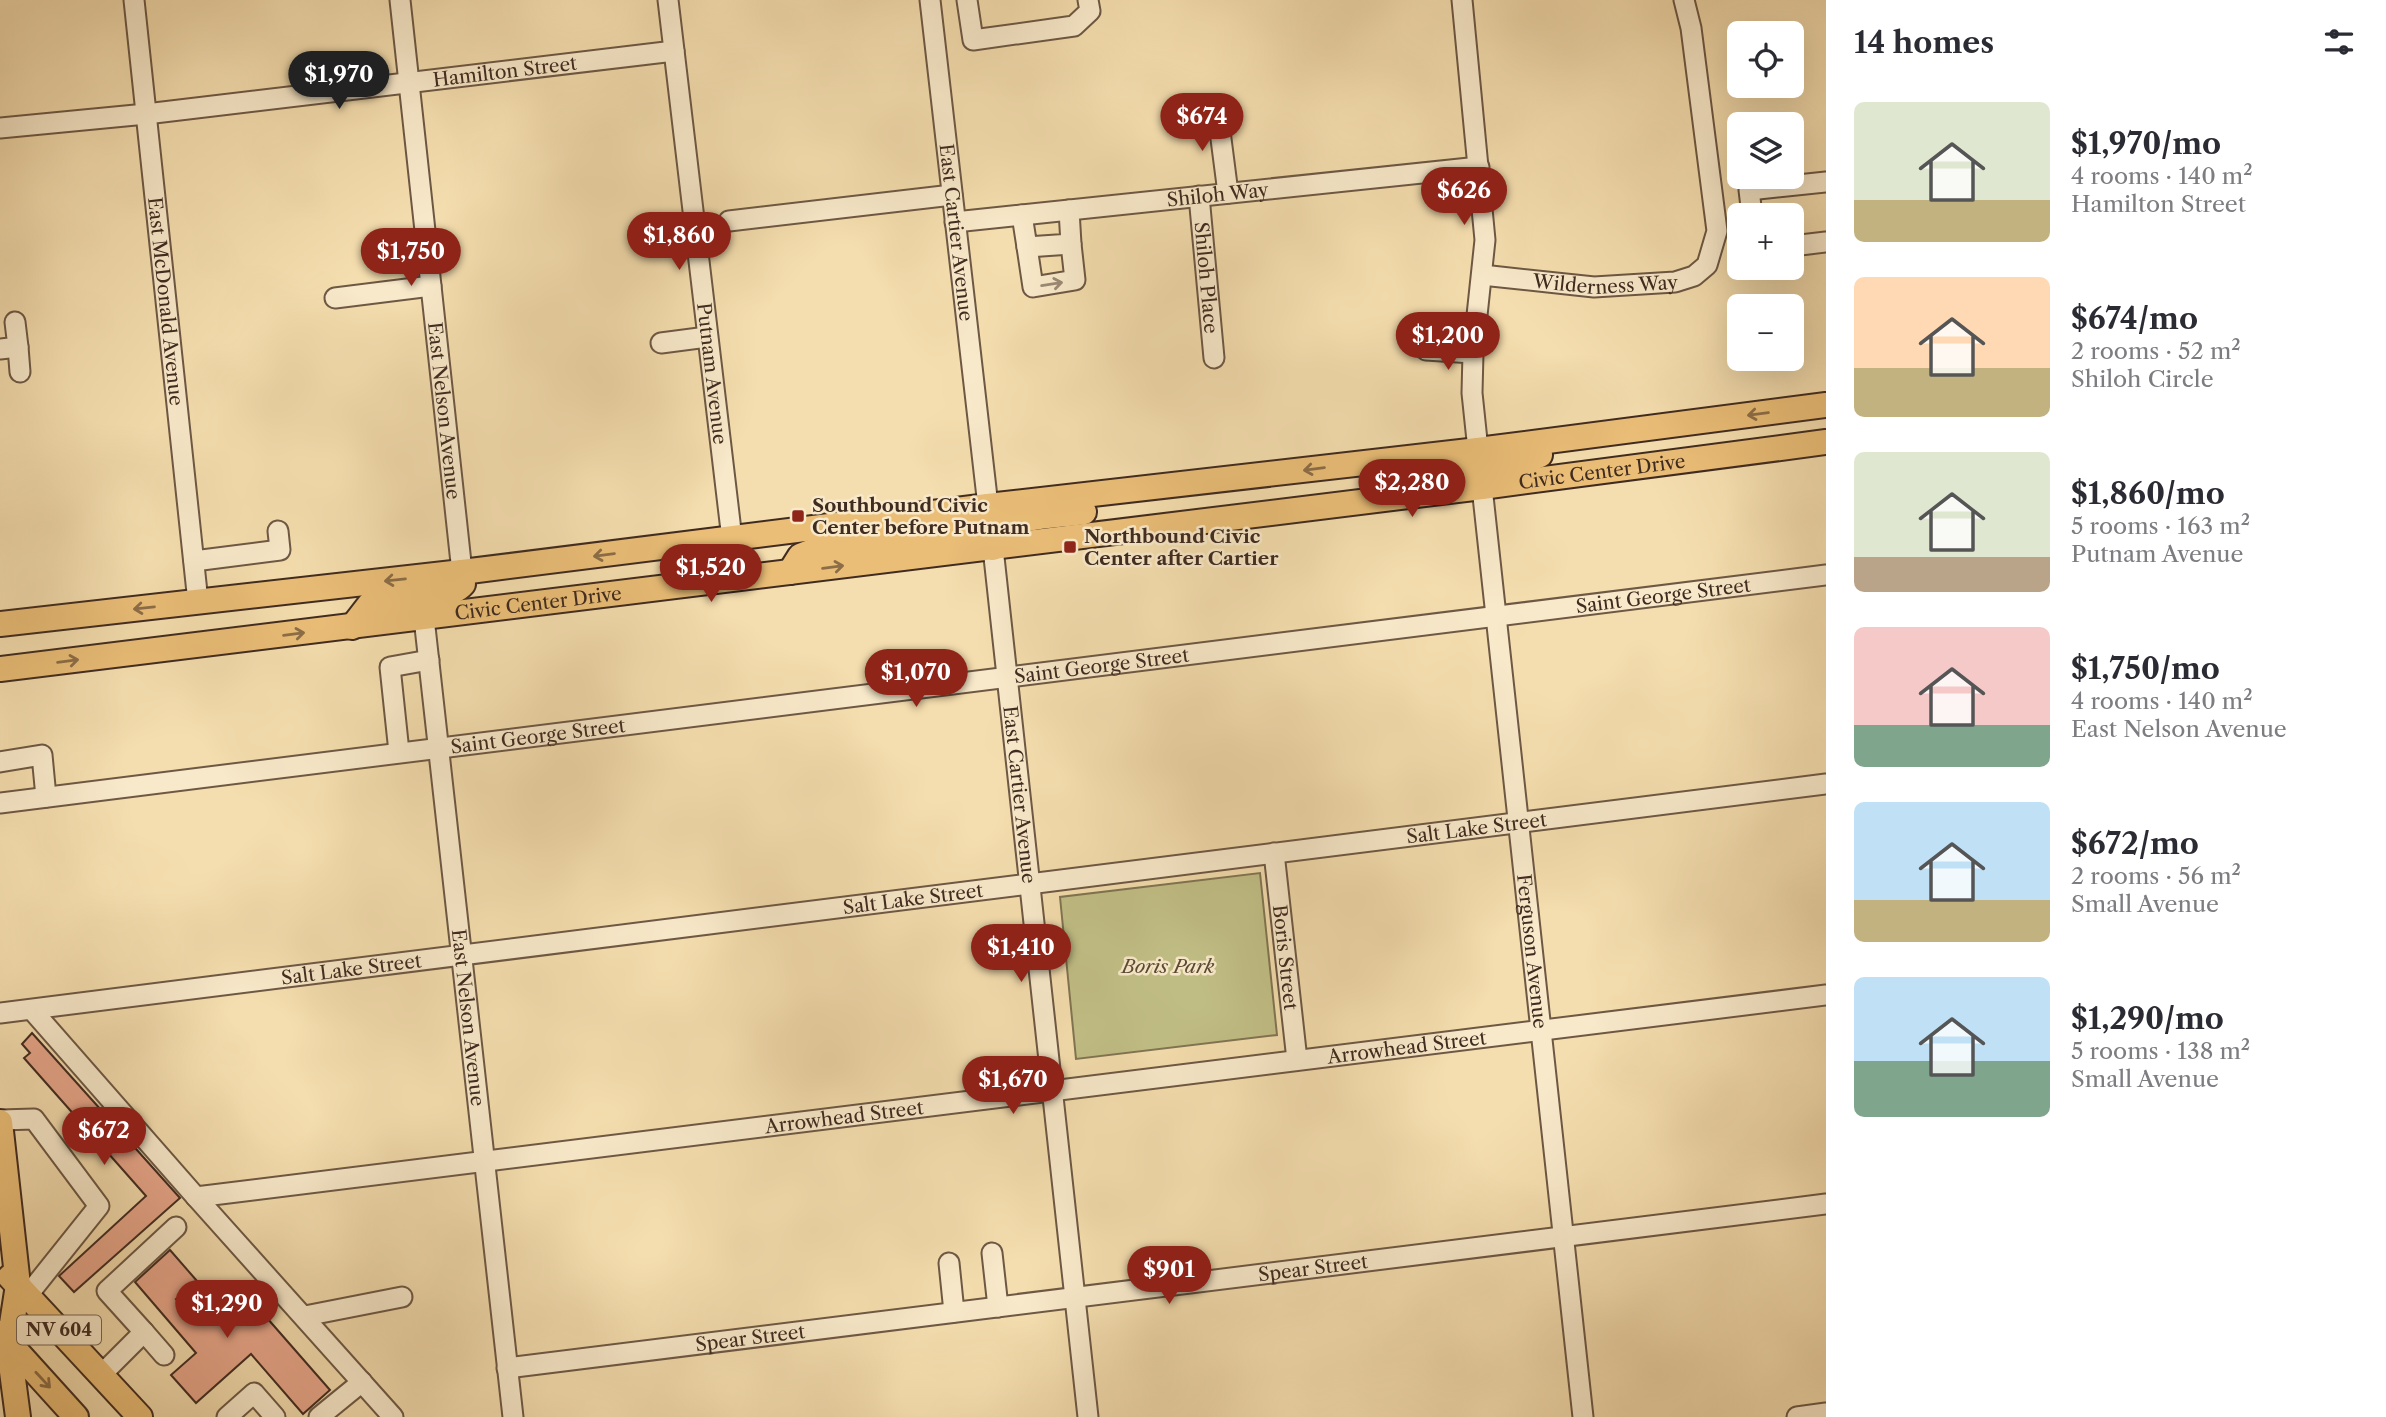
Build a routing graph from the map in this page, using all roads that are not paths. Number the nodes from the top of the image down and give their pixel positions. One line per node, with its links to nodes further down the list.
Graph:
1 (134, 0): 12 (street, East McDonald Avenue)
2 (400, 0): 10 (street, East Nelson Avenue)
3 (668, 0): 9 (street, Putnam Avenue)
4 (930, 0): 17 (street, East Cartier Avenue)
5 (967, 0): 6 (street)
6 (1088, 0)
7 (1462, 0): 14 (street)
8 (1684, 0): 28 (street, Wilderness Way)
9 (674, 51): 10 (street, Hamilton Street); 32 (street, Putnam Avenue)
10 (409, 83): 12 (street, Hamilton Street); 29 (street, East Nelson Avenue)
11 (1217, 108): 16 (street)
12 (146, 114): 13 (street, Hamilton Street); 50 (street, East McDonald Avenue)
13 (0, 128)
14 (1479, 167): 16 (street, Shiloh Way); 28 (street)
15 (1826, 181): 19 (street)
16 (1228, 193): 18 (street, Shiloh Way)
17 (952, 195): 22 (street); 23 (street, East Cartier Avenue)
18 (1199, 196): 20 (street, Shiloh Way); 37 (street, Shiloh Place)
19 (1751, 203)
20 (1069, 210): 21 (street, Shiloh Way); 25 (street)
21 (1022, 215): 23 (street, Shiloh Way); 27 (street)
22 (729, 221)
23 (955, 222): 46 (street, East Cartier Avenue)
24 (1826, 242): 26 (street)
25 (1072, 244): 27 (street); 27 (street, one-way to 25)
26 (1804, 245)
27 (1027, 247)
28 (1482, 275): 36 (street)
29 (431, 286): 30 (street); 51 (street, East Nelson Avenue)
30 (335, 298)
31 (15, 321): 34 (street)
32 (707, 337): 33 (street); 48 (street, Putnam Avenue)
33 (661, 343)
34 (9, 348): 38 (street)
35 (1426, 350): 36 (street)
36 (1473, 353): 42 (street)
37 (1214, 358)
38 (20, 372)
39 (1826, 405): 40 (main road, Civic Center Drive, one-way to 40)
40 (1597, 435): 42 (main road, Civic Center Drive); 44 (main road)
41 (1826, 442): 44 (main road, Civic Center Drive)
42 (1478, 450): 43 (main road, Civic Center Drive, one-way to 43); 45 (main road)
43 (1184, 484): 46 (main road, Civic Center Drive); 49 (main road)
44 (1482, 487): 45 (main road, Civic Center Drive); 55 (street, Ferguson Avenue)
45 (1354, 503): 49 (main road, Civic Center Drive)
46 (988, 506): 48 (main road, Civic Center Drive); 52 (main road)
47 (278, 531): 50 (street)
48 (732, 539): 51 (main road, Civic Center Drive, one-way to 51)
49 (993, 548): 52 (main road, Civic Center Drive, one-way to 49); 61 (street, East Cartier Avenue)
50 (194, 561): 54 (street, East McDonald Avenue)
51 (462, 572): 54 (main road, Civic Center Drive, one-way to 54); 58 (main road)
52 (790, 572): 56 (main road, Civic Center Drive)
53 (1826, 575): 55 (street, Saint George Street)
54 (198, 602): 57 (main road, Civic Center Drive, one-way to 57)
55 (1496, 616): 61 (street, Saint George Street); 68 (street, Ferguson Avenue)
56 (424, 618): 58 (main road, Civic Center Drive); 59 (street, East Nelson Avenue)
57 (0, 624)
58 (352, 627): 60 (main road, Civic Center Drive, one-way to 58)
59 (429, 660): 62 (street, East Nelson Avenue); 63 (street)
60 (0, 670)
61 (1008, 677): 62 (street, Saint George Street); 70 (street, East Cartier Avenue)
62 (439, 747): 63 (street, Saint George Street); 71 (street, East Nelson Avenue)
63 (399, 752): 66 (street, Saint George Street)
64 (0, 762): 66 (street)
65 (1826, 784): 68 (street, Salt Lake Street)
66 (46, 797): 67 (street, Saint George Street)
67 (0, 803)
68 (1519, 822): 69 (street, Salt Lake Street); 75 (street, Ferguson Avenue)
69 (1274, 853): 70 (street, Salt Lake Street); 76 (street, Boris Street)
70 (1030, 884): 71 (street, Salt Lake Street); 77 (street, East Cartier Avenue)
71 (462, 955): 73 (street, Salt Lake Street); 79 (street, East Nelson Avenue)
72 (1826, 995): 75 (street, Arrowhead Street)
73 (32, 1010): 74 (street, Salt Lake Street); 80 (street)
74 (0, 1013)
75 (1541, 1030): 76 (street, Arrowhead Street); 83 (street, Ferguson Avenue)
76 (1297, 1060): 77 (street, Arrowhead Street)
77 (1052, 1091): 79 (street, Arrowhead Street); 89 (street, East Cartier Avenue)
78 (0, 1121): 87 (main road); 87 (street)
79 (485, 1161): 80 (street, Arrowhead Street); 97 (street, East Nelson Avenue)
80 (196, 1198): 93 (street)
81 (1826, 1203): 83 (street, Spear Street)
82 (176, 1227): 94 (street)
83 (1563, 1236): 89 (street, Spear Street); 110 (street, Ferguson Avenue)
84 (992, 1253): 90 (street)
85 (949, 1263): 92 (street)
86 (0, 1267): 87 (main road, NV 604)
87 (22, 1290): 95 (main road); 98 (main road, NV 604)
88 (402, 1297): 93 (street)
89 (1075, 1297): 90 (street, Spear Street); 109 (street, East Cartier Avenue)
90 (998, 1307): 92 (street, Spear Street)
91 (0, 1309): 95 (main road)
92 (954, 1312): 97 (street, Spear Street)
93 (304, 1316): 99 (street)
94 (144, 1332): 96 (street); 98 (street)
95 (4, 1338): 101 (main road); 102 (main road, NV 604, one-way to 102)
96 (164, 1355)
97 (507, 1368): 108 (street, East Nelson Avenue)
98 (101, 1375): 103 (main road, NV 604)
99 (362, 1382): 106 (street); 107 (street)
100 (1826, 1413): 111 (street)
101 (18, 1417)
102 (76, 1417)
103 (140, 1417)
104 (227, 1417): 105 (street)
105 (275, 1417)
106 (319, 1417)
107 (393, 1417)
108 (513, 1417)
109 (1088, 1417)
110 (1583, 1417)
111 (1797, 1417)

